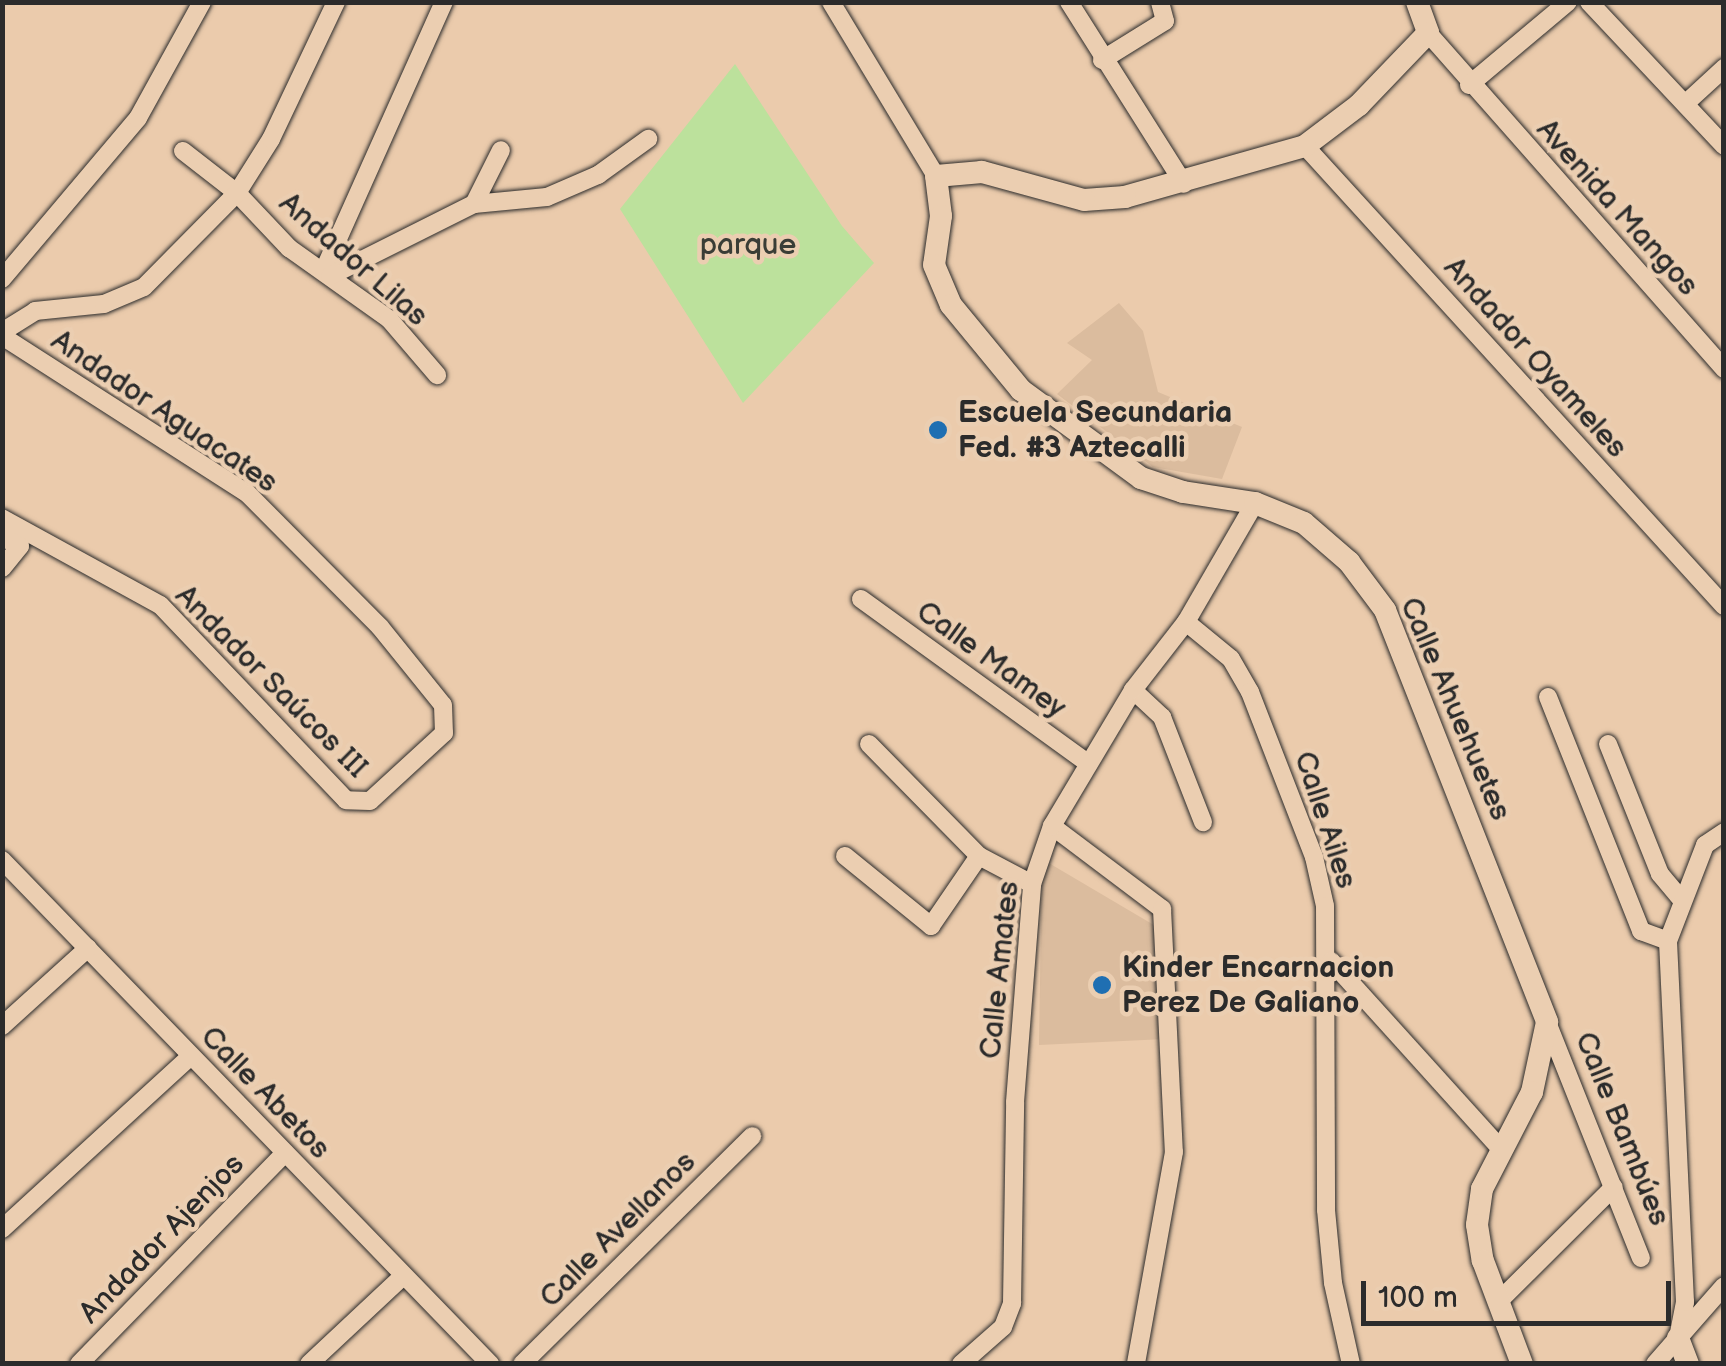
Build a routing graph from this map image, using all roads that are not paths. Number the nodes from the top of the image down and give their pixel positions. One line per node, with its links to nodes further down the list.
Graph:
1 (202, 2): 25 (street)
2 (336, 2): 22 (street)
3 (444, 2): 24 (street)
4 (831, 2): 20 (street)
5 (1069, 2): 11 (street)
6 (1417, 2): 10 (main road)
7 (1568, 2): 13 (street)
8 (1589, 2): 14 (street)
9 (1162, 12): 11 (street)
10 (1428, 33): 13 (street, Avenida Mangos); 16 (main road)
11 (1102, 60): 21 (street)
12 (1724, 68): 14 (street)
13 (1469, 85): 27 (street, Avenida Mangos)
14 (1686, 103): 17 (street)
15 (648, 139): 23 (street)
16 (1305, 146): 21 (main road); 34 (street, Andador Oyameles)
17 (1724, 146)
18 (501, 150): 23 (street)
19 (183, 152): 22 (street, Andador Lilas)
20 (936, 176): 21 (main road); 29 (main road, Calle Ahuehuetes)
21 (1184, 184)
22 (237, 193): 24 (street, Andador Lilas); 26 (street)
23 (474, 204): 24 (street)
24 (327, 273): 28 (street, Andador Lilas)
25 (2, 280)
26 (2, 334): 41 (street, Andador Aguacates)
27 (1724, 369)
28 (438, 375)
29 (1255, 503): 35 (street, Calle Amates); 53 (main road, Calle Ahuehuetes)
30 (2, 518): 41 (street, Andador Saúcos III)
31 (2, 538): 32 (street)
32 (2, 568)
33 (862, 599): 40 (street, Calle Mamey)
34 (1724, 606)
35 (1186, 622): 36 (street, Calle Amates); 52 (street, Calle Ailes)
36 (1133, 690): 40 (street, Calle Amates); 42 (street)
37 (1548, 697): 50 (street)
38 (869, 744): 46 (street)
39 (1608, 744): 49 (street)
40 (1088, 764): 43 (street, Calle Amates)
41 (360, 805)
42 (1203, 822)
43 (1052, 826): 48 (street, Calle Amates); 71 (street)
44 (1724, 832): 49 (street)
45 (844, 856): 46 (street)
46 (979, 856): 48 (street)
47 (2, 860): 51 (street, Calle Abetos)
48 (1032, 884): 70 (street, Calle Amates)
49 (1680, 898): 50 (street)
50 (1668, 941): 65 (street)
51 (88, 948): 54 (street); 55 (street, Calle Abetos)
52 (1330, 961): 57 (street); 72 (street, Calle Ailes)
53 (1546, 1022): 57 (main road); 59 (street, Calle Bambúes)
54 (2, 1026)
55 (191, 1056): 58 (street, Calle Abetos); 60 (street)
56 (752, 1136): 69 (street, Calle Avellanos)
57 (1500, 1148): 64 (main road)
58 (285, 1153): 62 (street, Calle Abetos); 66 (street, Andador Ajenjos)
59 (1614, 1187): 61 (street, Calle Bambúes); 64 (street)
60 (2, 1229)
61 (1641, 1258)
62 (403, 1276): 67 (street); 68 (street, Calle Abetos)
63 (1724, 1286): 65 (street)
64 (1498, 1302): 73 (main road)
65 (1678, 1338): 74 (street); 75 (main road)
66 (79, 1364)
67 (309, 1364)
68 (490, 1364)
69 (522, 1364)
70 (961, 1364)
71 (1136, 1364)
72 (1351, 1364)
73 (1522, 1364)
74 (1655, 1364)
75 (1688, 1364)

